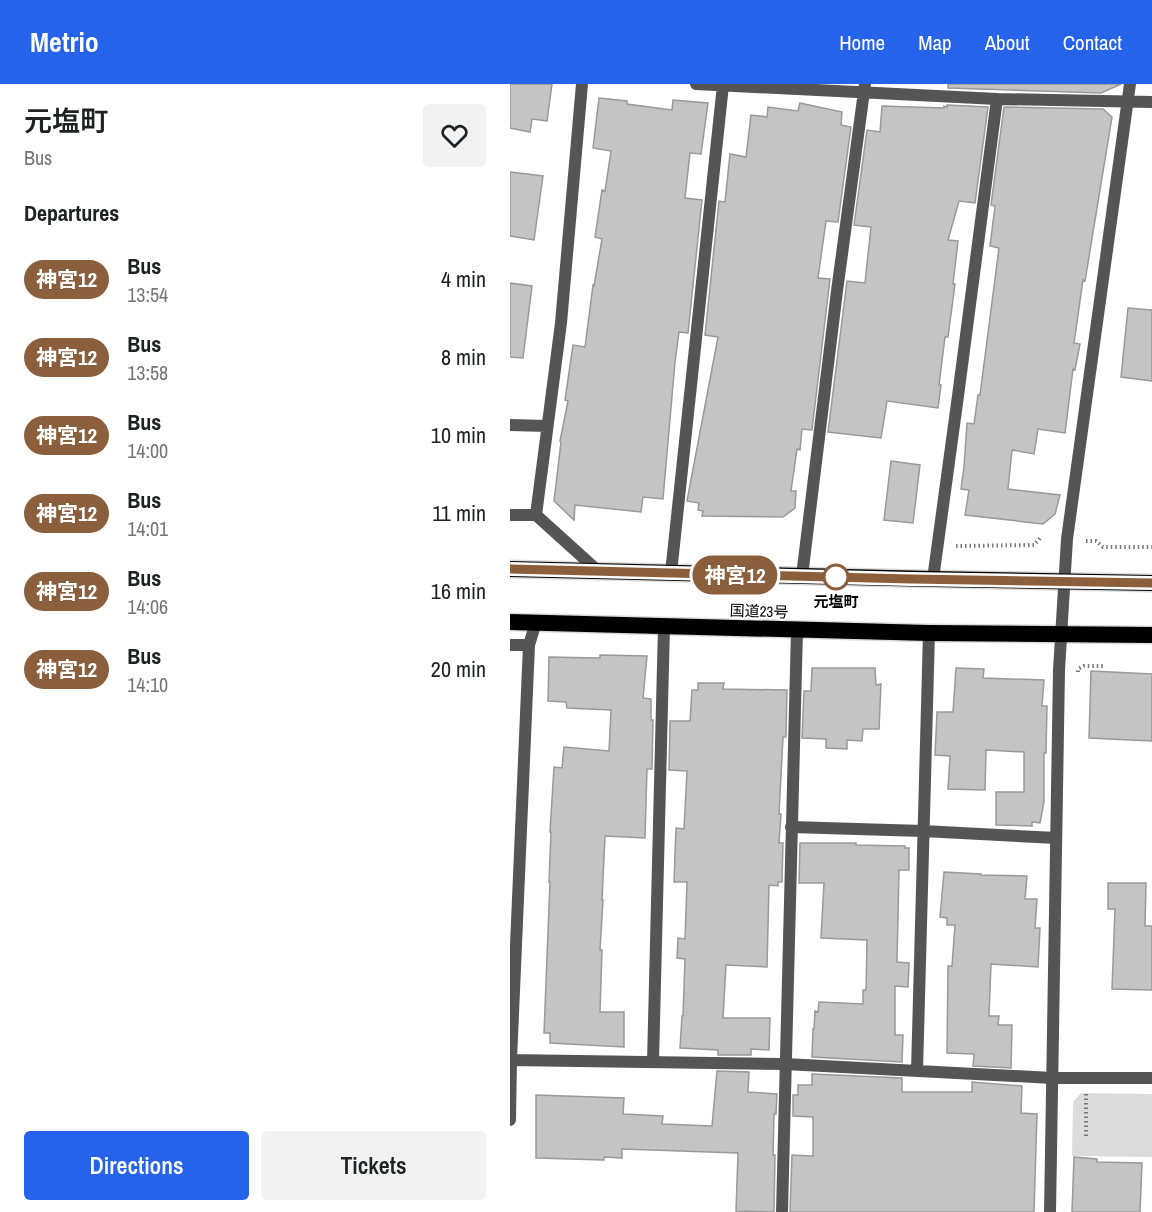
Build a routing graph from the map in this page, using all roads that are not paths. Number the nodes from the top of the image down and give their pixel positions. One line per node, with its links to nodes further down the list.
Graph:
1 (582, 84): 10 (street)
2 (696, 84): 4 (street)
3 (1130, 84): 7 (street)
4 (723, 85): 5 (street); 15 (street)
5 (864, 88): 6 (street); 16 (street)
6 (997, 99): 7 (street); 17 (street)
7 (1127, 102): 8 (street); 18 (street)
8 (1152, 102)
9 (510, 425): 10 (street)
10 (547, 426): 12 (street)
11 (510, 515): 12 (street)
12 (536, 516): 14 (street)
13 (510, 569): 14 (highway)
14 (598, 571): 15 (highway)
15 (671, 573): 16 (highway)
16 (802, 576): 17 (highway)
17 (933, 579): 18 (highway)
18 (1064, 581): 19 (highway); 25 (street)
19 (1152, 583)
20 (510, 622): 21 (highway, 国道23号)
21 (536, 622): 22 (highway, 国道23号); 28 (street)
22 (664, 626): 23 (highway, 国道23号); 33 (street)
23 (797, 630): 24 (highway, 国道23号); 29 (street)
24 (929, 633): 25 (highway, 国道23号); 30 (street)
25 (1061, 634): 26 (highway, 国道23号); 31 (street)
26 (1152, 635)
27 (510, 645): 28 (street)
28 (529, 645): 32 (street)
29 (791, 827): 30 (street); 34 (street)
30 (923, 831): 31 (street); 35 (street)
31 (1056, 838): 36 (street)
32 (511, 1060): 33 (street); 38 (street)
33 (654, 1062): 34 (street)
34 (785, 1064): 35 (street); 39 (street)
35 (917, 1071): 36 (street)
36 (1052, 1078): 37 (street); 40 (street)
37 (1152, 1078)
38 (510, 1120)
39 (782, 1212)
40 (1050, 1212)

